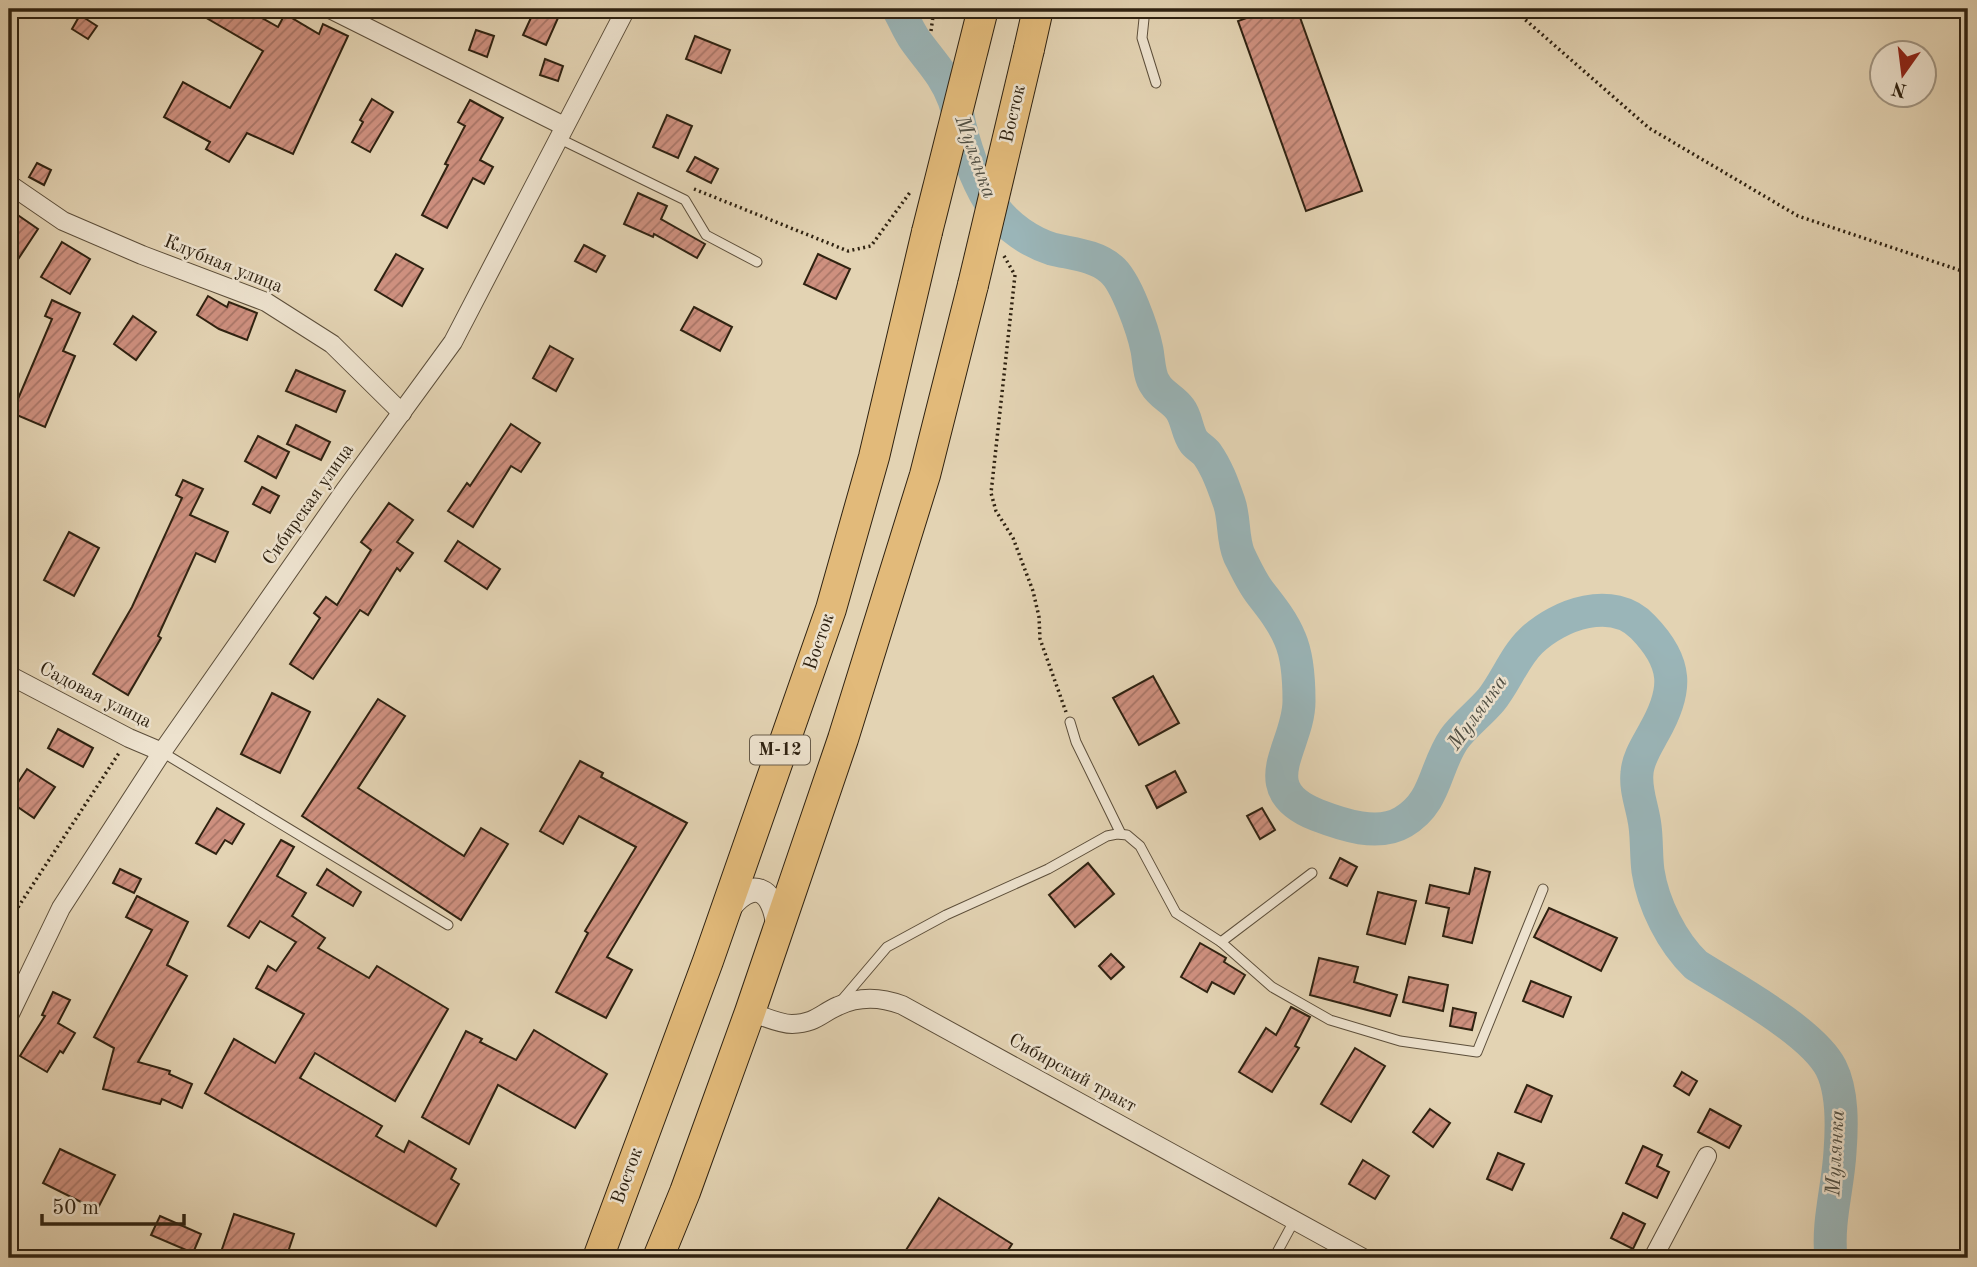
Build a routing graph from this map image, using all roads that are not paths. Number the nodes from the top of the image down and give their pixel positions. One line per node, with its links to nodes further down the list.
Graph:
1 (330, 9): 7 (street)
2 (626, 9): 7 (street, Сибирская улица)
3 (983, 9): 17 (highway, Восток / М-12, bridge)
4 (1038, 9): 19 (highway, Восток / М-12, bridge)
5 (1146, 9): 6 (lane)
6 (1156, 83)
7 (561, 132): 9 (lane); 10 (street, Сибирская улица)
8 (9, 184): 10 (street, Клубная улица)
9 (757, 262)
10 (401, 413): 13 (street, Сибирская улица)
11 (9, 675): 13 (street, Садовая улица)
12 (1070, 722): 14 (lane)
13 (162, 752): 18 (lane); 23 (street, Сибирская улица)
14 (1121, 834): 20 (lane); 21 (lane)
15 (1312, 873): 20 (lane)
16 (1543, 889): 20 (lane)
17 (723, 918): 19 (street); 26 (highway, Восток / М-12)
18 (448, 925)
19 (778, 928): 22 (highway, Восток / М-12)
20 (1221, 942)
21 (837, 1006): 22 (street, Сибирский тракт); 25 (street, Сибирский тракт)
22 (750, 1012): 27 (highway, Восток / М-12)
23 (9, 1016)
24 (1707, 1156): 30 (street)
25 (1294, 1221): 28 (lane); 29 (street, Сибирский тракт)
26 (594, 1254)
27 (659, 1258)
28 (1274, 1258)
29 (1363, 1258)
30 (1653, 1258)

